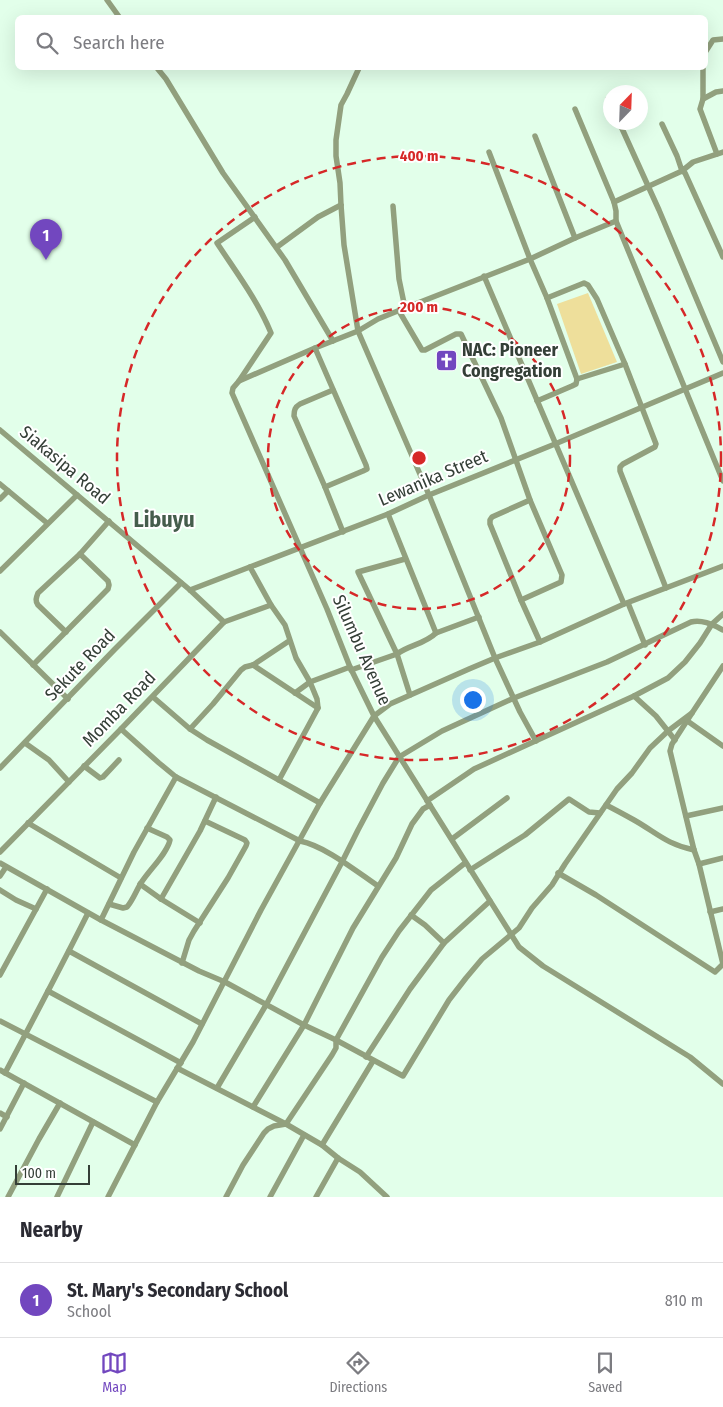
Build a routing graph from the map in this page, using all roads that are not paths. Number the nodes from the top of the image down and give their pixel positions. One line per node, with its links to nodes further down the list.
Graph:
1 (107, 0): 2 (street)
2 (118, 15)
3 (723, 39): 4 (street)
4 (708, 48)
5 (159, 70): 21 (street)
6 (358, 70): 19 (street)
7 (703, 70): 9 (street)
8 (723, 91): 9 (street)
9 (703, 98): 15 (street)
10 (575, 109): 18 (street)
11 (662, 124): 16 (street)
12 (622, 130): 17 (street)
13 (535, 136): 23 (street)
14 (489, 152): 26 (street)
15 (720, 153): 16 (street)
16 (682, 171): 17 (street); 25 (street)
17 (647, 187): 18 (street); 33 (street)
18 (614, 202): 22 (street)
19 (341, 204): 24 (street); 30 (street)
20 (393, 206): 29 (street)
21 (256, 217): 24 (street); 37 (street)
22 (616, 221): 23 (street); 38 (street)
23 (575, 238): 26 (street)
24 (277, 247): 31 (street)
25 (723, 257)
26 (530, 259): 27 (street); 28 (street)
27 (484, 276): 29 (street); 40 (street)
28 (547, 298): 34 (street); 36 (street)
29 (402, 309): 30 (street); 44 (street)
30 (358, 331): 31 (street); 50 (street)
31 (333, 341): 32 (street)
32 (315, 348): 37 (street); 39 (street)
33 (723, 362)
34 (624, 364): 36 (street); 41 (street)
35 (723, 373): 38 (street, Lewanika Street)
36 (577, 379): 40 (street)
37 (238, 381): 57 (street, Silumbu Avenue)
38 (686, 389): 41 (street, Lewanika Street); 45 (street)
39 (333, 390): 47 (street); 47 (street)
40 (537, 401): 43 (street)
41 (642, 407): 43 (street, Lewanika Street); 64 (street)
42 (0, 430): 49 (street, Siakasipa Road)
43 (555, 444): 44 (street, Lewanika Street); 67 (street)
44 (516, 460): 50 (street, Lewanika Street); 52 (street)
45 (723, 481)
46 (0, 484): 48 (street)
47 (325, 487): 56 (street)
48 (8, 491): 51 (street); 55 (street)
49 (77, 495): 54 (street, Siakasipa Road); 55 (street)
50 (429, 495): 53 (street, Lewanika Street); 70 (street)
51 (0, 499)
52 (530, 500): 66 (street); 66 (street)
53 (388, 514): 56 (street, Lewanika Street); 59 (street)
54 (109, 521): 58 (street); 63 (street, Siakasipa Road)
55 (47, 523): 62 (street)
56 (343, 532): 57 (street, Lewanika Street)
57 (301, 548): 60 (street, Lewanika Street); 85 (street, Silumbu Avenue)
58 (80, 554): 74 (street); 74 (street)
59 (405, 559): 76 (street); 80 (street)
60 (250, 566): 65 (street, Lewanika Street); 68 (street)
61 (723, 566): 64 (street)
62 (0, 571)
63 (181, 583): 65 (street, Siakasipa Road); 92 (street, Sekute Road)
64 (666, 588): 67 (street)
65 (190, 590): 71 (street, Siakasipa Road)
66 (521, 600): 78 (street)
67 (626, 603): 78 (street); 79 (street)
68 (271, 605): 71 (street, Momba Road); 77 (street)
69 (723, 614): 72 (street)
70 (479, 618): 76 (street); 81 (street)
71 (224, 622): 90 (street, Momba Road)
72 (712, 624): 73 (street); 79 (street); 89 (street)
73 (723, 630)
74 (66, 632): 82 (street)
75 (0, 633): 82 (street)
76 (436, 633): 80 (street)
77 (289, 641): 83 (street); 86 (street)
78 (540, 642): 81 (street)
79 (645, 645): 91 (street)
80 (396, 654): 85 (street); 88 (street)
81 (495, 658): 88 (street); 91 (street)
82 (33, 665): 92 (street)
83 (253, 665): 87 (street); 96 (street)
84 (723, 666): 95 (street)
85 (350, 669): 86 (street); 94 (street, Silumbu Avenue)
86 (310, 682): 87 (street); 93 (street)
87 (295, 693): 93 (street)
88 (410, 695): 94 (street)
89 (634, 696): 98 (street); 100 (street)
90 (152, 697): 96 (street); 97 (street, Momba Road)
91 (514, 698): 100 (street); 103 (street)
92 (68, 699): 101 (street, Sekute Road)
93 (318, 708): 108 (street)
94 (374, 716): 103 (street, Silumbu Avenue); 112 (street)
95 (686, 720): 98 (street); 99 (street); 102 (street)
96 (190, 729): 108 (street)
97 (121, 730): 105 (street, Momba Road); 107 (street)
98 (668, 731): 99 (street); 114 (street)
99 (675, 740): 117 (street)
100 (536, 741): 113 (street)
101 (25, 743): 106 (street, Sekute Road); 109 (street)
102 (723, 746)
103 (399, 757): 113 (street, Silumbu Avenue); 126 (street)
104 (119, 760): 105 (street)
105 (84, 766): 109 (street, Momba Road)
106 (0, 768)
107 (176, 777): 110 (street); 120 (street)
108 (279, 780): 112 (street)
109 (69, 782): 119 (street, Momba Road)
110 (216, 797): 118 (street); 122 (street)
111 (507, 798): 121 (street)
112 (320, 803): 122 (street)
113 (429, 803): 121 (street, Silumbu Avenue); 136 (street)
114 (606, 805): 116 (street); 123 (street)
115 (723, 808): 117 (street)
116 (600, 813): 131 (street); 132 (street)
117 (686, 816): 123 (street)
118 (205, 821): 139 (street); 148 (street)
119 (28, 823): 124 (street, Momba Road); 134 (street)
120 (147, 828): 134 (street); 135 (street)
121 (452, 839): 128 (street, Silumbu Avenue)
122 (300, 841): 126 (street); 155 (street)
123 (694, 850): 129 (street)
124 (0, 852)
125 (723, 858): 129 (street)
126 (342, 862): 136 (street); 157 (street)
127 (0, 863): 130 (street)
128 (465, 863): 131 (street, Silumbu Avenue); 146 (street)
129 (699, 864): 144 (street)
130 (6, 867): 133 (street); 137 (street)
131 (470, 870): 140 (street, Silumbu Avenue)
132 (558, 873): 149 (street); 153 (street)
133 (0, 876)
134 (121, 878): 141 (street)
135 (140, 884): 139 (street); 141 (street)
136 (378, 886): 160 (street)
137 (47, 889): 142 (street); 145 (street)
138 (0, 890): 142 (street)
139 (161, 900): 148 (street)
140 (490, 901): 149 (street, Silumbu Avenue); 150 (street)
141 (109, 904): 147 (street)
142 (36, 909): 154 (street)
143 (723, 910): 144 (street)
144 (710, 912): 153 (street)
145 (88, 913): 147 (street); 151 (street)
146 (411, 915): 150 (street); 162 (street)
147 (101, 920): 152 (street)
148 (200, 923): 152 (street)
149 (511, 935): 164 (street); 168 (street, Silumbu Avenue)
150 (444, 943): 163 (street)
151 (69, 951): 156 (street); 159 (street)
152 (182, 963): 155 (street)
153 (723, 964)
154 (0, 975)
155 (225, 982): 157 (street); 159 (street)
156 (48, 991): 161 (street); 165 (street)
157 (266, 1005): 160 (street); 169 (street)
158 (0, 1021): 161 (street)
159 (202, 1024): 165 (street)
160 (304, 1025): 162 (street); 172 (street)
161 (25, 1034): 166 (street); 170 (street)
162 (336, 1040): 163 (street); 176 (street)
163 (366, 1057): 164 (street)
164 (373, 1061): 180 (street)
165 (179, 1066): 169 (street); 170 (street)
166 (2, 1071): 167 (street)
167 (24, 1083): 171 (street); 174 (street)
168 (723, 1084)
169 (218, 1088): 172 (street)
170 (158, 1102): 179 (street)
171 (60, 1103): 175 (street); 182 (street)
172 (253, 1107): 176 (street)
173 (0, 1113): 174 (street)
174 (7, 1116): 177 (street)
175 (93, 1122): 179 (street); 183 (street)
176 (286, 1124): 178 (street); 185 (street)
177 (0, 1129)
178 (304, 1135): 180 (street); 186 (street)
179 (134, 1145): 184 (street)
180 (322, 1145): 181 (street)
181 (338, 1158): 187 (street); 188 (street)
182 (8, 1197)
183 (56, 1197)
184 (108, 1197)
185 (226, 1197)
186 (270, 1197)
187 (316, 1197)
188 (387, 1197)

